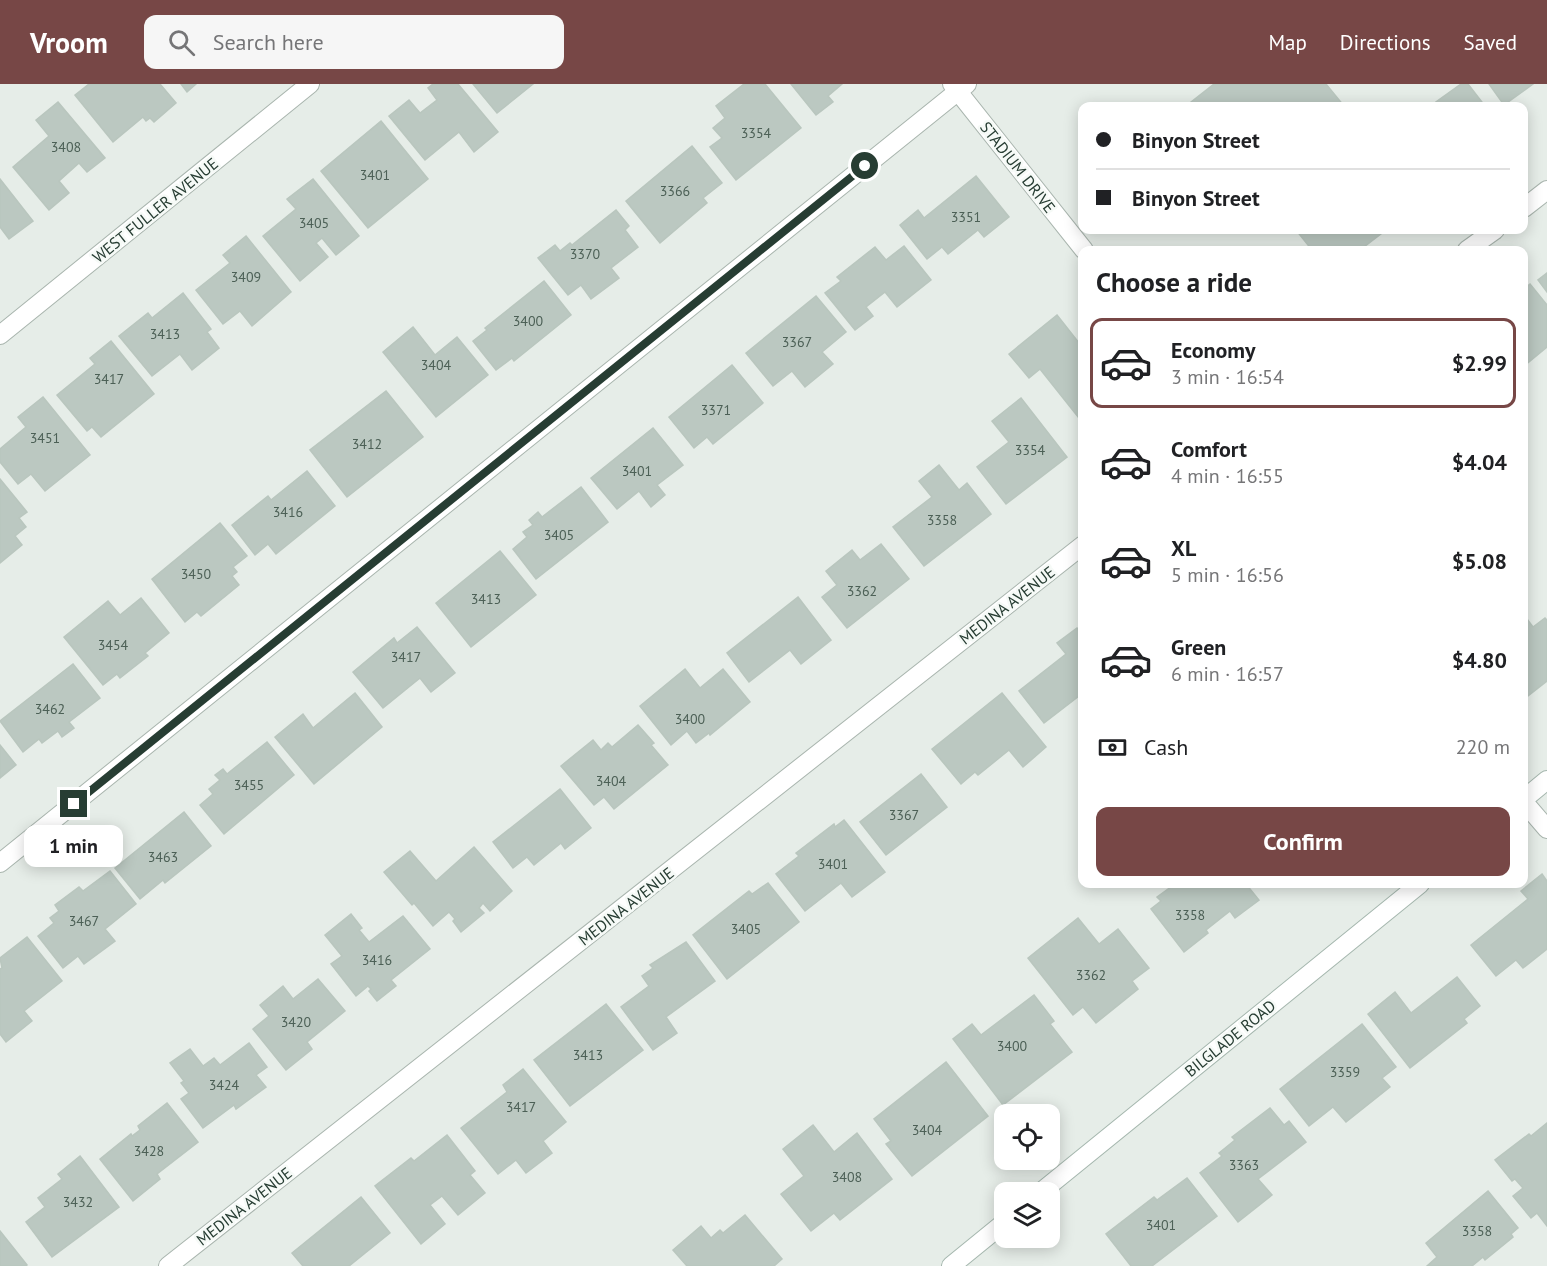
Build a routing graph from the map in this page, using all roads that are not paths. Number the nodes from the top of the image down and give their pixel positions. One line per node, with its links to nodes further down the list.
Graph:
1 (310, 84): 8 (street, WEST FULLER AVENUE)
2 (959, 86): 6 (street, STADIUM DRIVE); 14 (street)
3 (1547, 190): 4 (street)
4 (1528, 205)
5 (1489, 234): 7 (street)
6 (1081, 246)
7 (1473, 246)
8 (0, 335)
9 (1078, 549): 18 (street, MEDINA AVENUE)
10 (1547, 780): 11 (street)
11 (1528, 797)
12 (1528, 805): 13 (street)
13 (1547, 829)
14 (0, 863)
15 (1415, 888): 16 (street, BILGLADE ROAD)
16 (1053, 1182)
17 (994, 1231): 19 (street)
18 (168, 1266)
19 (951, 1266)

